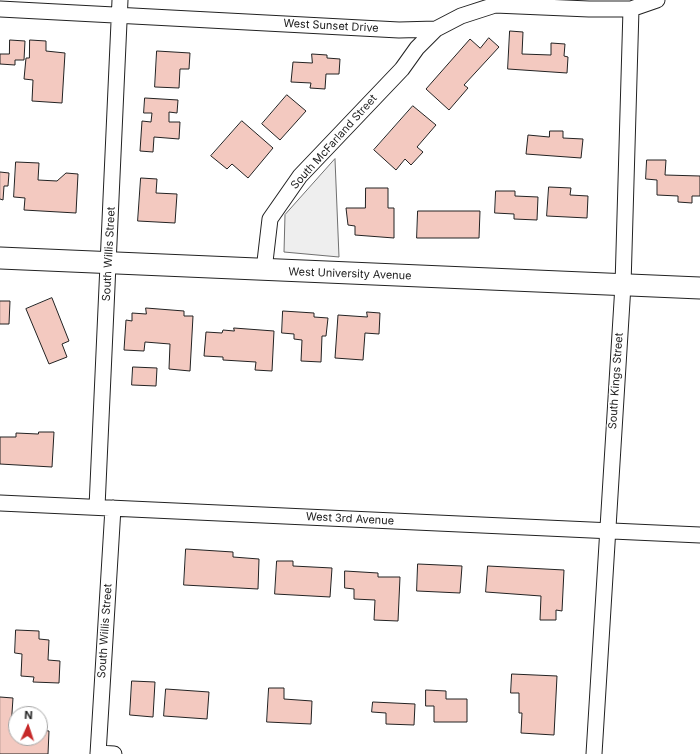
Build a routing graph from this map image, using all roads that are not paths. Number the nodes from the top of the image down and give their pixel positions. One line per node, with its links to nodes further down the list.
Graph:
1 (657, 0): 4 (street, West Sunset Drive)
2 (495, 3): 4 (street, West Sunset Drive); 6 (street, West Sunset Drive)
3 (119, 7): 5 (street, West Sunset Drive); 6 (street, West Sunset Drive); 8 (street, South Willis Street)
4 (631, 8): 10 (street, South Kings Street)
5 (0, 9)
6 (436, 29): 9 (street, South McFarland Street)
7 (0, 258): 8 (street, West University Avenue)
8 (108, 263): 9 (street, West University Avenue); 13 (street, South Willis Street)
9 (264, 270): 10 (street, West University Avenue)
10 (623, 285): 11 (street, West University Avenue); 15 (street, South Kings Street)
11 (700, 288)
12 (0, 503): 13 (street, West 3rd Avenue)
13 (97, 507): 14 (street, West 3rd Avenue)
14 (113, 508): 15 (street, West 3rd Avenue); 17 (street, South Willis Street)
15 (607, 531): 16 (street, West 3rd Avenue); 19 (street, South Kings Street)
16 (700, 535)
17 (98, 754): 18 (street)
18 (114, 754)
19 (594, 754)

